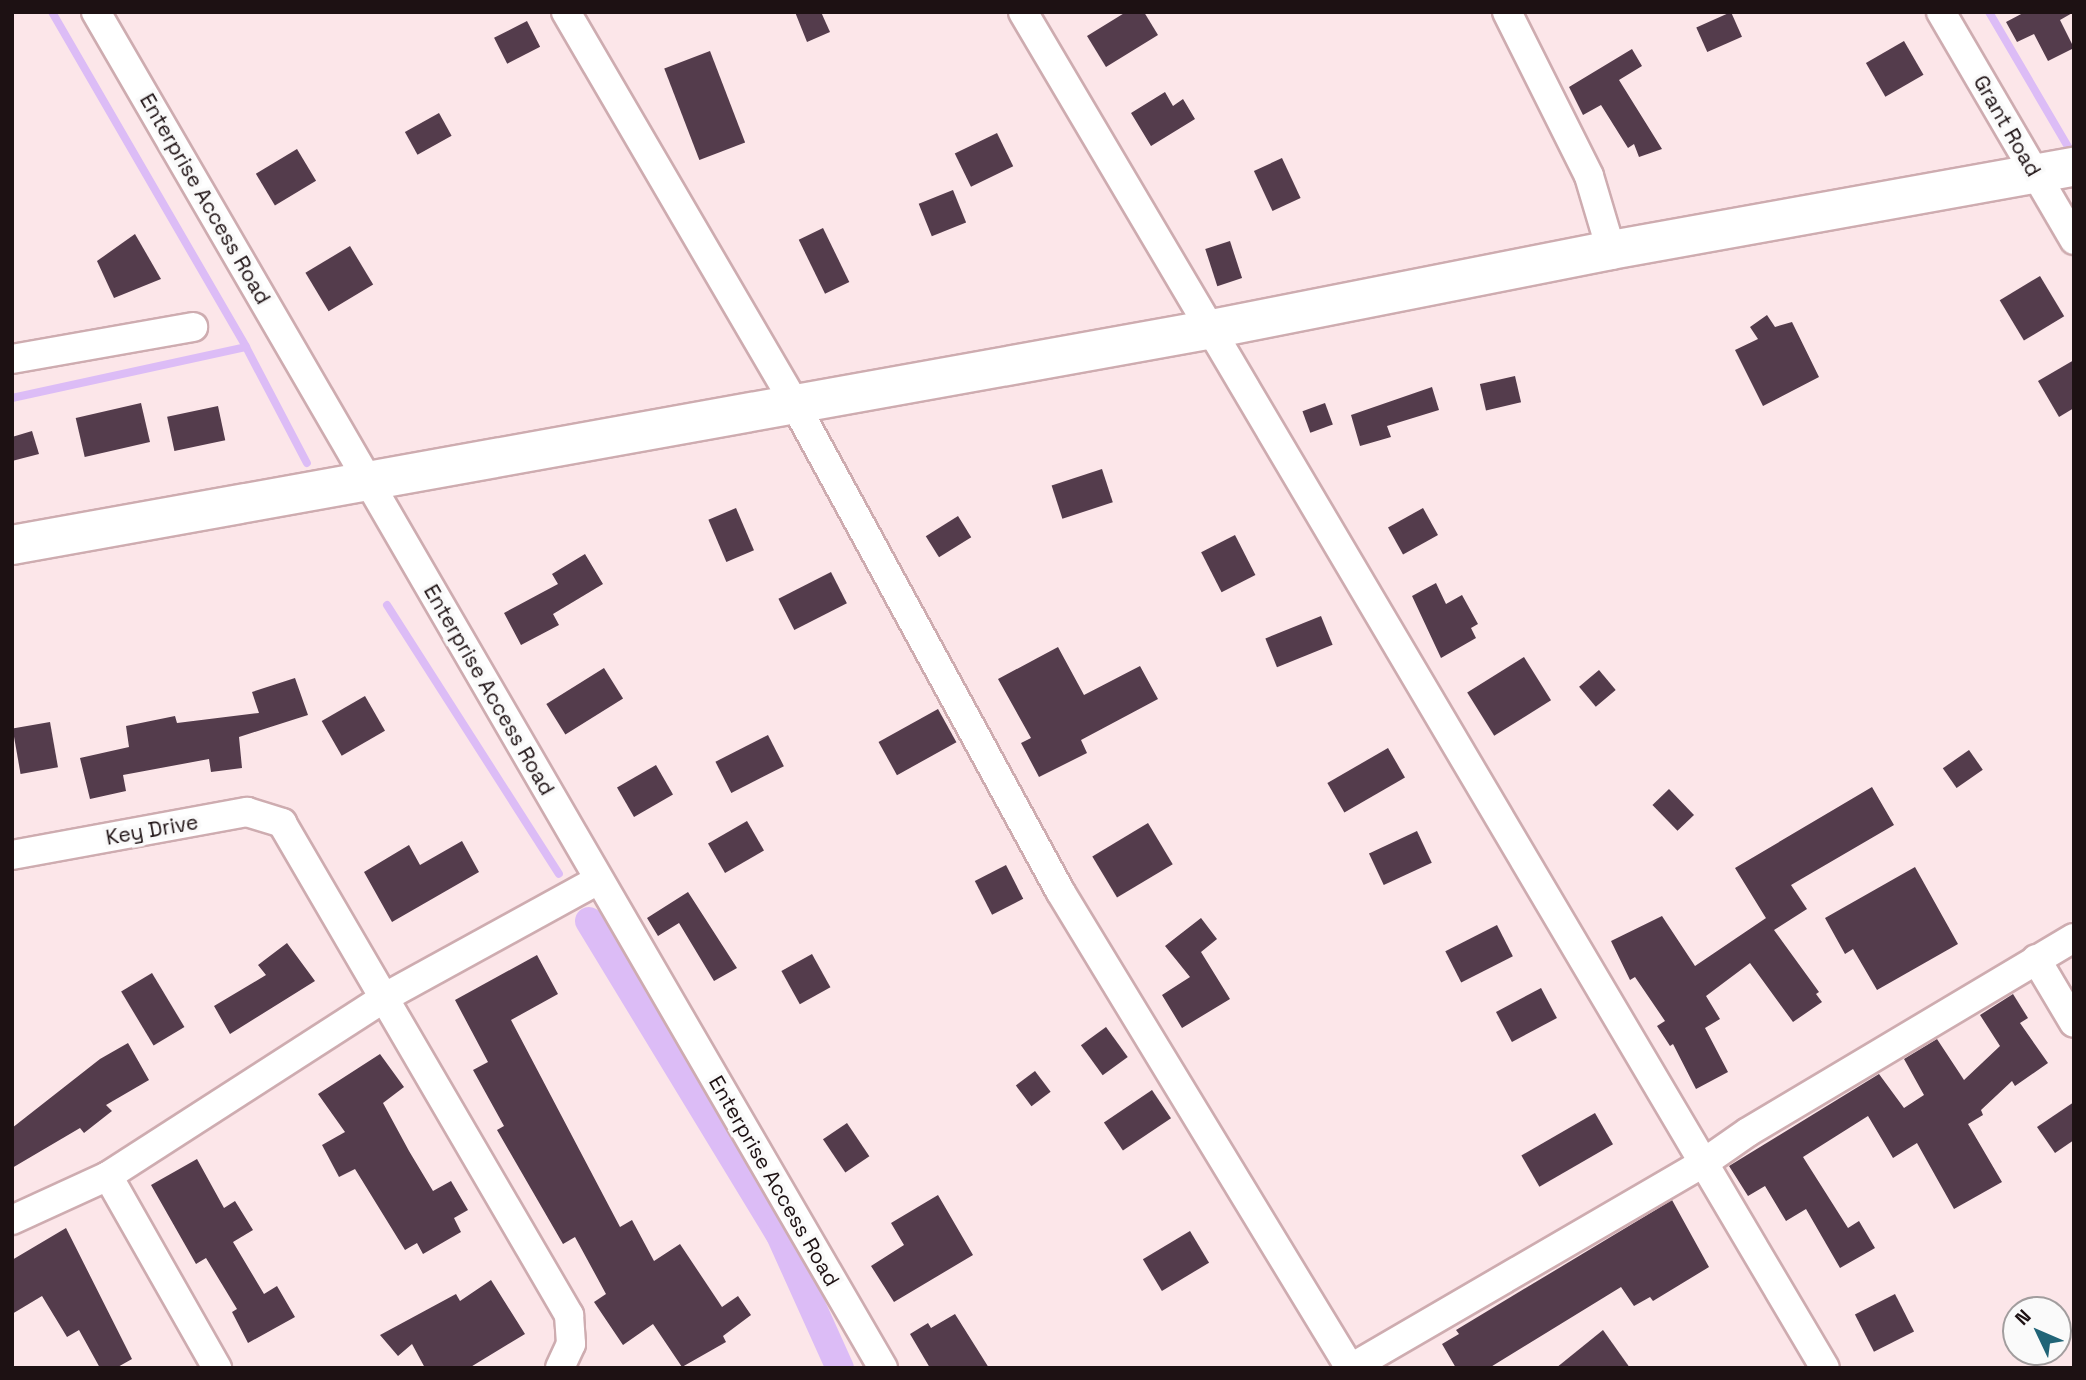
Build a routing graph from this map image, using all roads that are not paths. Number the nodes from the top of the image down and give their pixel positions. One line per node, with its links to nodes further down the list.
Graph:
1 (96, 12): 14 (street, Enterprise Access Road)
2 (566, 12): 13 (street)
3 (1023, 12): 11 (street)
4 (1507, 12): 9 (street)
5 (1941, 12): 7 (street, Grant Road)
6 (2074, 167): 7 (main road)
7 (2035, 174): 8 (street, Grant Road); 9 (main road)
8 (2074, 240)
9 (1611, 250): 11 (main road)
10 (194, 327): 12 (street)
11 (1207, 330): 13 (main road); 22 (street)
12 (12, 359)
13 (793, 401): 14 (main road); 28 (street)
14 (369, 481): 15 (main road); 17 (street, Enterprise Access Road)
15 (12, 545)
16 (12, 855): 20 (street, Key Drive)
17 (598, 880): 20 (street); 27 (street, Enterprise Access Road)
18 (2074, 937): 19 (street)
19 (2036, 959): 21 (street); 22 (street)
20 (387, 996): 23 (street); 26 (street)
21 (2074, 1023)
22 (1705, 1163): 28 (street); 29 (street)
23 (108, 1176): 24 (street); 25 (street)
24 (12, 1220)
25 (217, 1368)
26 (560, 1368)
27 (883, 1368)
28 (1351, 1368)
29 (1825, 1368)

